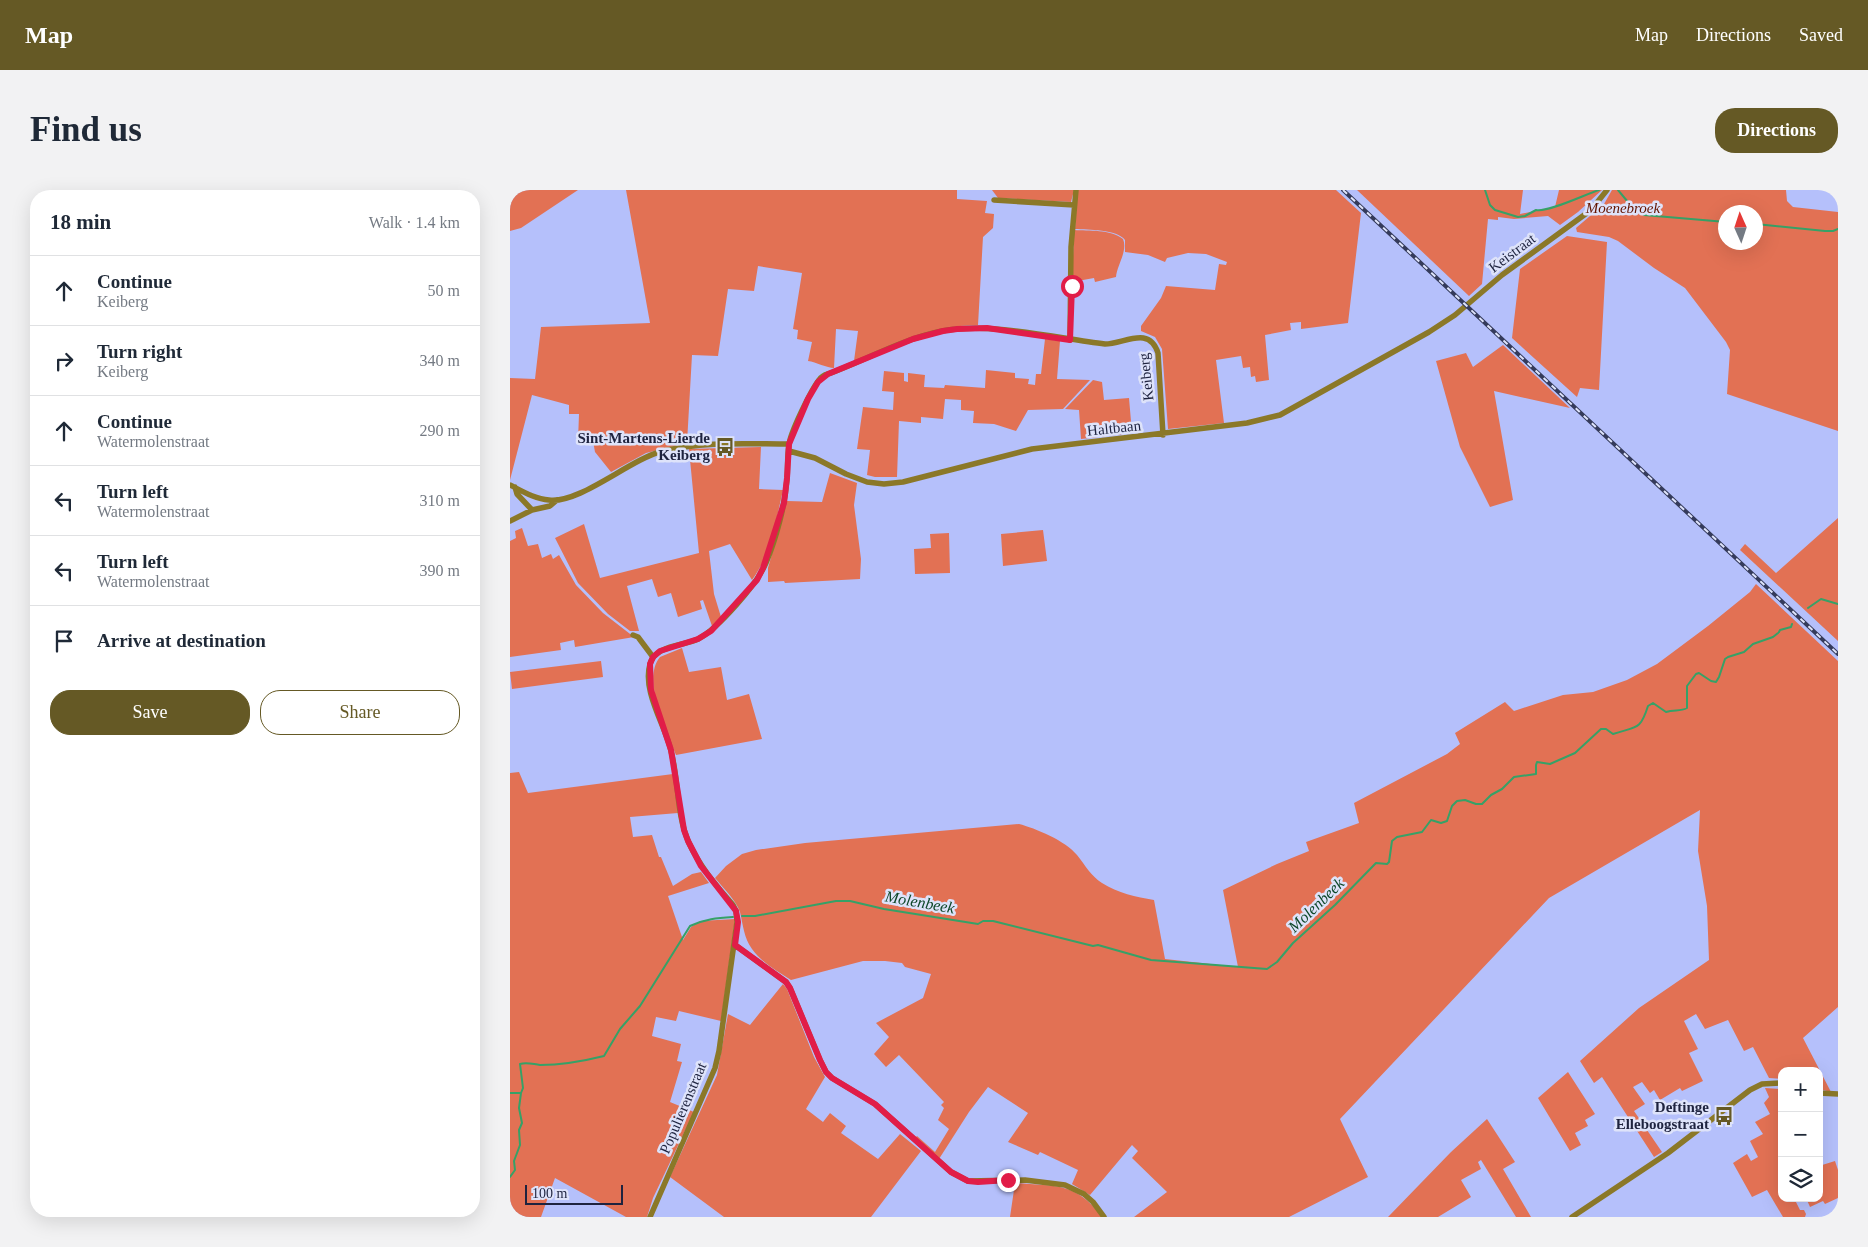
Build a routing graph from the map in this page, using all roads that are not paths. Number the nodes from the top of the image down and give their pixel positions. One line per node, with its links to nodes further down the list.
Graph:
1 (1076, 190): 4 (street)
2 (1607, 190): 5 (street, Keistraat)
3 (994, 200): 4 (street)
4 (1074, 205): 6 (street)
5 (1429, 332): 7 (street, Haltbaan)
6 (1070, 340): 7 (street, Keiberg); 8 (street, Keiberg)
7 (1163, 434): 9 (street, Haltbaan)
8 (789, 444): 9 (street); 11 (street)
9 (789, 451): 15 (street)
10 (513, 486): 11 (street); 12 (street)
11 (556, 500): 12 (street)
12 (532, 510): 13 (street)
13 (510, 520)
14 (633, 635): 15 (street)
15 (653, 657): 16 (street, Populierenstraat)
16 (735, 945): 20 (street, Populierenstraat); 21 (street)
17 (1778, 1084): 22 (street)
18 (1823, 1093): 19 (street)
19 (1838, 1094)
20 (650, 1217)
21 (1104, 1217)
22 (1572, 1217)

